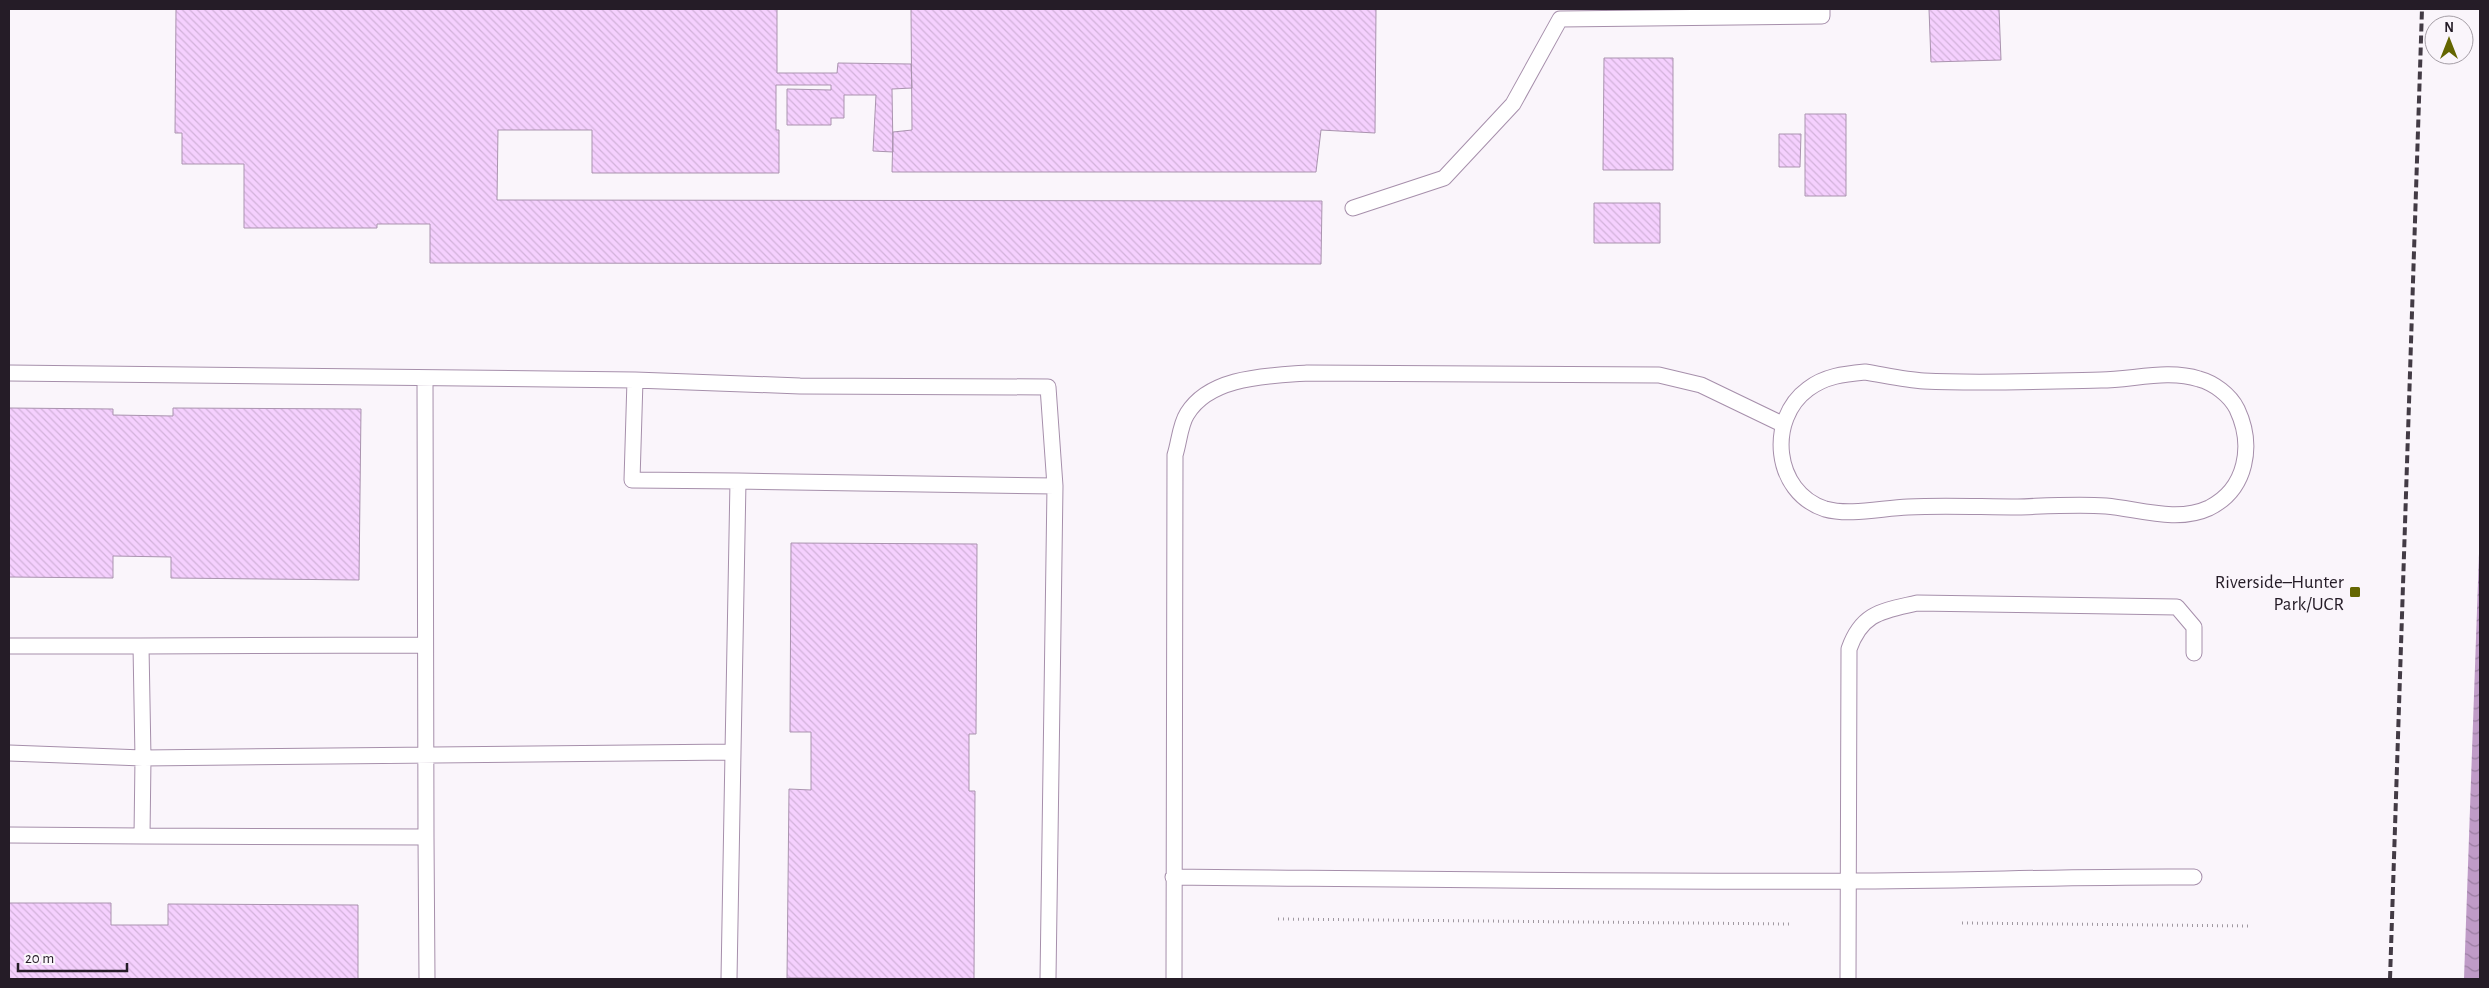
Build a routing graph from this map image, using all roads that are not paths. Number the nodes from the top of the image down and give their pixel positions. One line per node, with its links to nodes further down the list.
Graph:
1 (1822, 9): 2 (lane)
2 (1353, 208)
3 (9, 373): 4 (lane)
4 (425, 378): 5 (lane); 9 (lane)
5 (635, 380): 7 (lane); 8 (lane)
6 (1782, 424): 6 (lane); 20 (lane)
7 (738, 481): 8 (lane); 13 (lane)
8 (1055, 486): 25 (lane)
9 (424, 645): 11 (lane); 15 (lane)
10 (9, 646): 11 (lane)
11 (141, 646): 16 (lane)
12 (2194, 653): 22 (lane)
13 (733, 752): 15 (lane); 24 (lane)
14 (9, 753): 16 (lane)
15 (424, 755): 16 (lane); 19 (lane)
16 (143, 758): 18 (lane)
17 (9, 835): 18 (lane)
18 (142, 836): 19 (lane)
19 (426, 837): 23 (lane)
20 (1173, 877): 22 (lane); 26 (lane)
21 (2194, 877): 22 (lane)
22 (1847, 881): 27 (lane)
23 (427, 979)
24 (729, 979)
25 (1048, 979)
26 (1174, 979)
27 (1848, 979)

